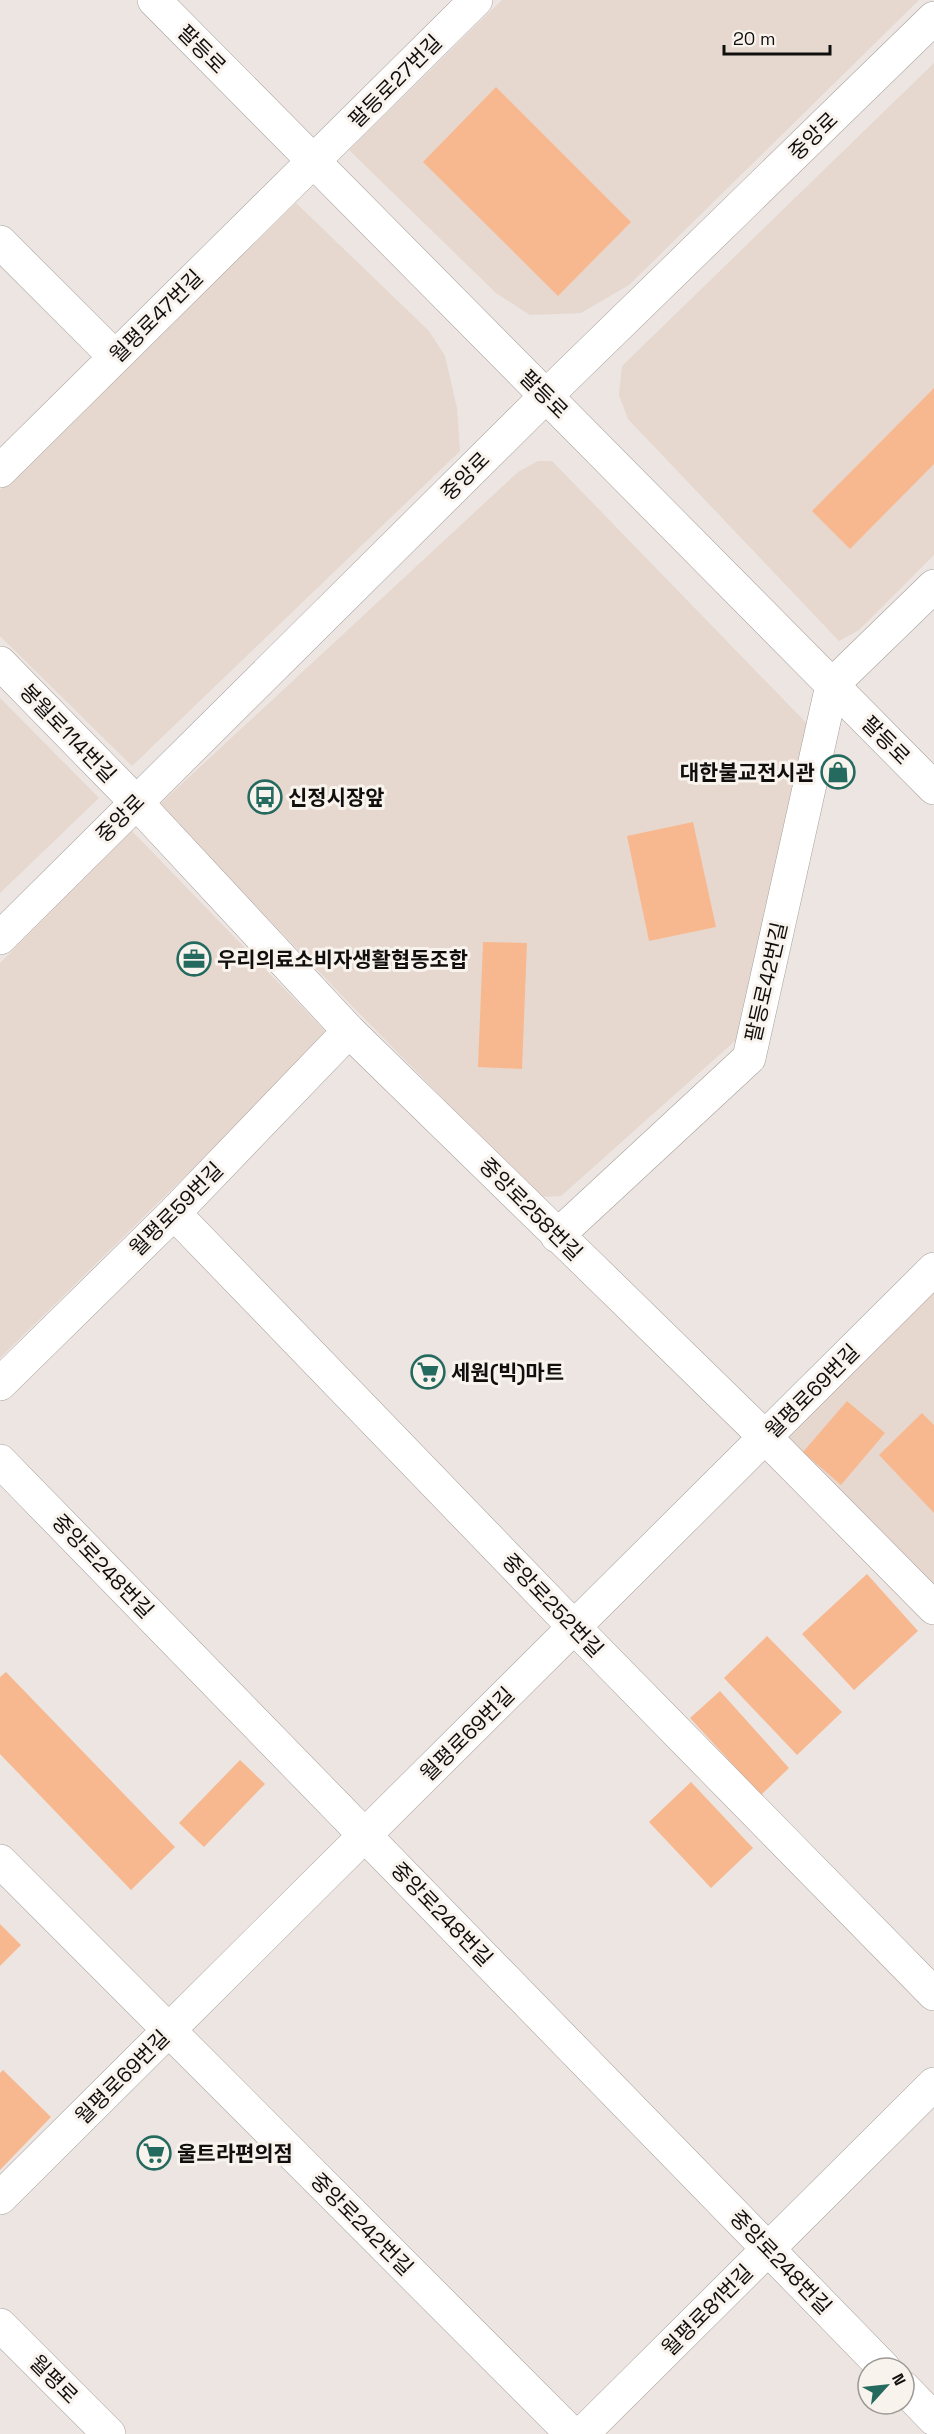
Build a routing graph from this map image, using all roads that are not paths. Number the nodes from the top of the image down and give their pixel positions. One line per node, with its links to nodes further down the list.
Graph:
1 (154, 0): 4 (street, 팔등로)
2 (476, 0): 4 (street, 팔등로27번길)
3 (934, 18): 7 (street, 중앙로)
4 (313, 161): 6 (street, 월평로47번길); 7 (street, 팔등로)
5 (0, 242): 6 (street)
6 (115, 357): 8 (street, 월평로47번길)
7 (546, 396): 11 (street, 팔등로); 13 (street, 중앙로)
8 (0, 471)
9 (934, 586): 11 (street)
10 (0, 663): 13 (street, 봉월로114번길)
11 (832, 685): 12 (street, 팔등로); 17 (street, 팔등로42번길)
12 (934, 788)
13 (136, 802): 14 (street, 중앙로); 15 (street, 중앙로258번길)
14 (0, 938)
15 (349, 1031): 16 (street, 월평로59번길); 17 (street, 중앙로258번길)
16 (174, 1213): 19 (street, 월평로59번길); 23 (street, 중앙로252번길)
17 (557, 1236): 20 (street, 중앙로258번길)
18 (934, 1269): 20 (street, 월평로69번길)
19 (0, 1384)
20 (765, 1437): 22 (street, 중앙로258번길); 23 (street, 월평로69번길)
21 (0, 1461): 24 (street, 중앙로248번길)
22 (934, 1608)
23 (574, 1627): 24 (street, 월평로69번길); 26 (street, 중앙로252번길)
24 (365, 1835): 27 (street, 월평로69번길); 30 (street, 중앙로248번길)
25 (0, 1861): 27 (street, 중앙로242번길)
26 (934, 1994)
27 (169, 2030): 29 (street, 월평로69번길); 36 (street, 중앙로242번길)
28 (934, 2084): 30 (street, 월평로81번길)
29 (0, 2198)
30 (768, 2249): 32 (street, 중앙로248번길); 37 (street, 월평로81번길)
31 (0, 2325): 35 (street, 월평로)
32 (872, 2356)
33 (916, 2400): 34 (street)
34 (934, 2419)
35 (109, 2434)
36 (572, 2434)
37 (582, 2434)

